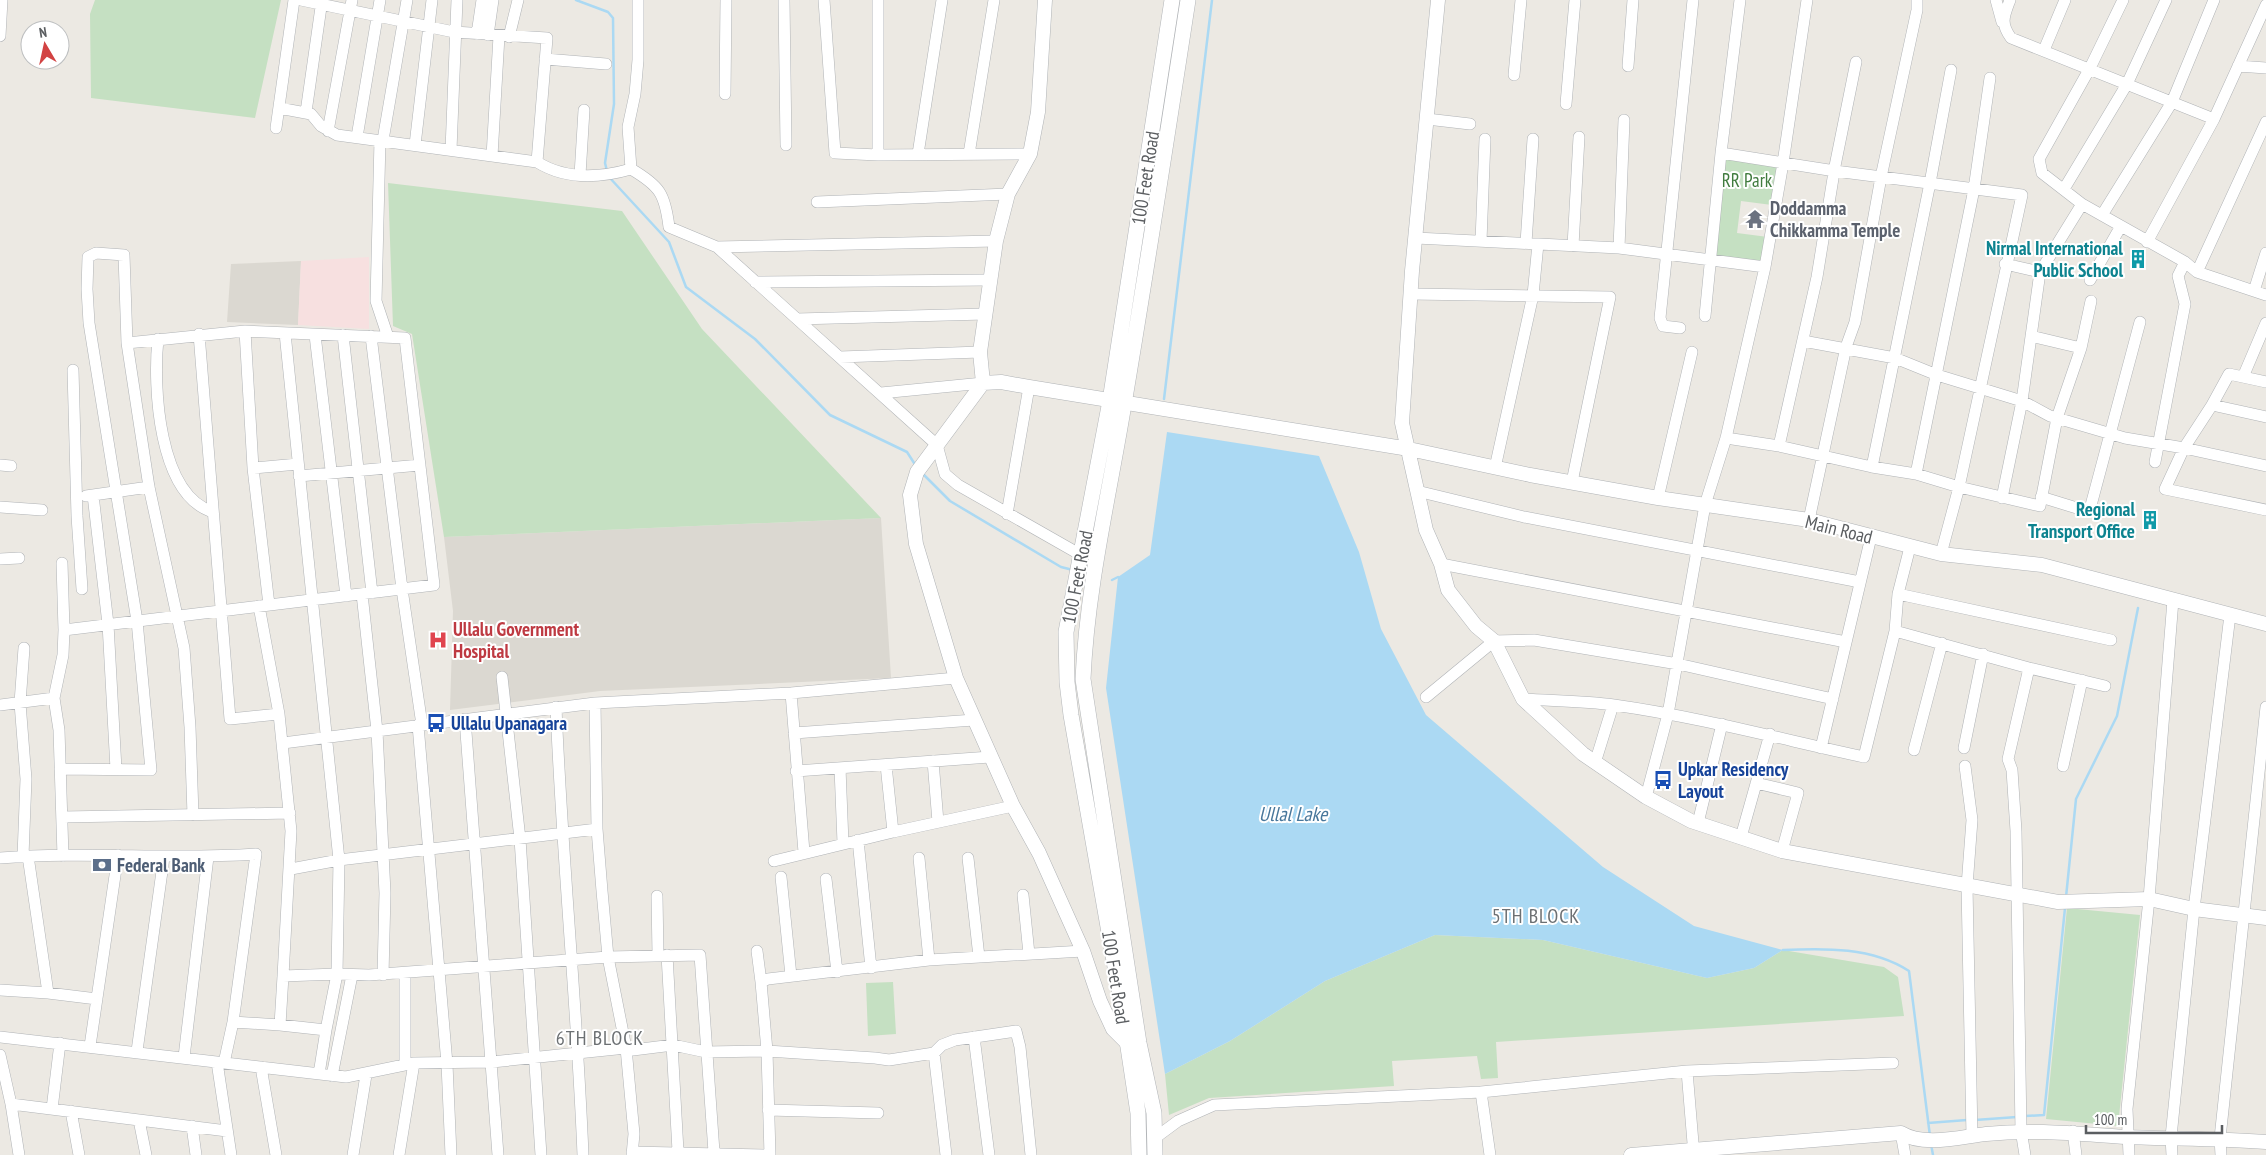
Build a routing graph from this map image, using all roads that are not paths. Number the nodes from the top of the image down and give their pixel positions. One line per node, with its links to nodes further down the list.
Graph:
1 (2, 0): 43 (street)
2 (294, 0): 60 (street)
3 (301, 0): 35 (street)
4 (380, 0): 38 (street)
5 (408, 0): 39 (street)
6 (432, 0): 40 (street)
7 (457, 0): 42 (street)
8 (482, 0): 44 (street)
9 (493, 0): 44 (street)
10 (518, 0): 44 (street)
11 (638, 0): 86 (street)
12 (726, 0): 57 (street)
13 (784, 0): 76 (street)
14 (824, 0): 83 (street)
15 (878, 0): 83 (street)
16 (942, 0): 79 (street)
17 (994, 0): 80 (street)
18 (1045, 0): 81 (street)
19 (1172, 0): 155 (main road, 100 Feet Road)
20 (1188, 0): 155 (main road, 100 Feet Road)
21 (1438, 0): 63 (street)
22 (1521, 0): 54 (street)
23 (1575, 0): 59 (street)
24 (1633, 0): 49 (street)
25 (1694, 0): 107 (street)
26 (1740, 0): 78 (street)
27 (1807, 0): 85 (street)
28 (1916, 0): 89 (street)
29 (1996, 0): 41 (street)
30 (2010, 0): 41 (street)
31 (2065, 0): 45 (street)
32 (2124, 0): 51 (street)
33 (2166, 0): 56 (street)
34 (2214, 0): 58 (street)
35 (322, 2): 36 (street); 62 (street)
36 (351, 5): 38 (street); 69 (street)
37 (2266, 5): 50 (street)
38 (377, 17): 39 (street); 70 (street)
39 (403, 22): 40 (street); 74 (street)
40 (427, 27): 42 (street); 75 (street)
41 (2004, 28): 45 (street)
42 (454, 32): 44 (street); 77 (street)
43 (0, 36)
44 (493, 36): 46 (street); 82 (street)
45 (2044, 50): 51 (street)
46 (546, 59): 48 (street); 84 (street)
47 (1856, 62): 87 (street)
48 (606, 64)
49 (1628, 66)
50 (2238, 66): 52 (street); 64 (street)
51 (2090, 68): 56 (street); 91 (street)
52 (2266, 68)
53 (1951, 70): 90 (street)
54 (1514, 75)
55 (1990, 78): 92 (street)
56 (2127, 84): 58 (street); 91 (street)
57 (724, 94)
58 (2172, 102): 64 (street); 96 (street)
59 (1566, 104)
60 (279, 108): 62 (street); 68 (street)
61 (584, 110): 88 (street)
62 (306, 112): 69 (street)
63 (1427, 119): 67 (street); 98 (street)
64 (2214, 119): 101 (street)
65 (1624, 120): 106 (street)
66 (2266, 122): 114 (street)
67 (1470, 124)
68 (276, 128)
69 (328, 131): 70 (street)
70 (358, 137): 74 (street)
71 (1579, 137): 105 (street)
72 (1485, 138): 100 (street)
73 (1533, 139): 102 (street)
74 (382, 140): 75 (street); 136 (street)
75 (415, 145): 77 (street)
76 (786, 145)
77 (451, 150): 82 (street)
78 (1721, 153): 85 (street); 109 (street)
79 (918, 154): 80 (street); 83 (street)
80 (969, 154): 81 (street)
81 (1030, 154): 93 (street)
82 (492, 156): 84 (street)
83 (878, 156)
84 (536, 162): 88 (street)
85 (1784, 162): 87 (street); 112 (street)
86 (632, 168): 88 (street); 104 (street)
87 (1835, 172): 89 (street); 138 (street)
88 (580, 175)
89 (1881, 177): 90 (street); 140 (street)
90 (1930, 183): 92 (street); 145 (street)
91 (2064, 188): 95 (street)
92 (1974, 190): 111 (street); 147 (street)
93 (1008, 194): 94 (street); 99 (street)
94 (817, 202)
95 (2082, 204): 96 (street); 113 (street)
96 (2102, 215): 97 (street)
97 (2121, 226): 101 (street); 116 (street)
98 (1416, 238): 100 (street); 119 (street)
99 (996, 241): 104 (street); 115 (street)
100 (1481, 241): 102 (street)
101 (2147, 242): 110 (street)
102 (1526, 243): 103 (street)
103 (1538, 244): 105 (street); 120 (street)
104 (717, 246): 117 (street)
105 (1573, 246): 106 (street)
106 (1619, 248): 107 (street)
107 (1665, 252): 109 (street); 128 (street)
108 (2266, 253): 118 (street)
109 (1710, 259): 112 (street); 124 (street)
110 (2185, 262): 114 (street); 162 (street)
111 (2006, 264): 113 (street); 152 (street)
112 (1765, 267): 160 (street)
113 (2040, 272): 135 (street)
114 (2197, 272): 118 (street)
115 (989, 280): 117 (street); 123 (street)
116 (2090, 280)
117 (755, 282): 125 (street)
118 (2254, 291): 121 (street)
119 (1411, 294): 120 (street); 165 (street)
120 (1533, 295): 173 (street); 178 (street)
121 (2266, 295)
122 (2091, 301): 141 (street)
123 (985, 314): 125 (street); 142 (street)
124 (1705, 316)
125 (797, 319): 144 (street)
126 (2140, 322): 159 (street)
127 (2266, 323): 148 (street)
128 (1680, 328)
129 (245, 331): 130 (street); 131 (street); 171 (street)
130 (285, 333): 132 (street); 174 (street)
131 (199, 334): 137 (street); 192 (street)
132 (315, 335): 133 (street); 176 (street)
133 (343, 335): 134 (street); 175 (street)
134 (371, 336): 136 (street); 172 (street)
135 (2031, 336): 141 (street); 154 (street)
136 (388, 337): 168 (street)
137 (158, 339): 139 (street); 192 (street)
138 (1803, 341): 140 (street); 163 (street)
139 (127, 343): 179 (street); 182 (street)
140 (1846, 348): 145 (street); 166 (street)
141 (2081, 348): 158 (street)
142 (980, 352): 144 (street); 150 (street)
143 (1692, 352): 186 (street)
144 (840, 357): 153 (street)
145 (1895, 358): 147 (street); 170 (street)
146 (73, 370): 184 (street)
147 (1937, 375): 152 (street); 177 (street)
148 (2243, 377): 149 (street); 156 (street)
149 (2266, 382)
150 (983, 383): 151 (street, Main Road); 153 (street); 161 (street)
151 (1029, 386): 155 (street, Main Road); 193 (street)
152 (1981, 387): 154 (street); 180 (street)
153 (881, 393): 161 (street)
154 (2022, 401): 158 (street); 187 (street)
155 (1117, 403): 165 (street, Main Road); 203 (main road, 100 Feet Road); 340 (main road, 100 Feet Road)
156 (2212, 405): 157 (street); 164 (street)
157 (2266, 417)
158 (2057, 418): 159 (street); 185 (street)
159 (2109, 434): 162 (street); 185 (street)
160 (1726, 438): 163 (street); 188 (street)
161 (937, 444): 193 (street); 231 (street)
162 (2159, 445): 164 (street); 167 (street)
163 (1779, 446): 166 (street)
164 (2184, 448): 169 (street); 191 (street)
165 (1409, 449): 173 (street, Main Road); 181 (street)
166 (1824, 456): 170 (street); 194 (street)
167 (2155, 462)
168 (420, 465): 172 (street); 206 (street)
169 (2266, 466)
170 (1872, 467): 177 (street)
171 (253, 468): 174 (street); 212 (street)
172 (387, 468): 175 (street); 206 (street)
173 (1495, 468): 178 (street, Main Road)
174 (299, 470): 176 (street); 210 (street)
175 (358, 470): 176 (street); 207 (street)
176 (332, 472): 209 (street)
177 (1916, 474): 180 (street)
178 (1572, 482): 186 (street, Main Road)
179 (149, 487): 182 (street); 216 (street)
180 (1959, 487): 187 (street); 198 (street)
181 (1417, 491): 197 (street); 202 (street)
182 (115, 492): 183 (street); 217 (street)
183 (93, 494): 184 (street); 218 (street)
184 (76, 497): 205 (street)
185 (2041, 497): 187 (street)
186 (1658, 498): 188 (street, Main Road)
187 (2002, 498)
188 (1705, 505): 194 (street, Main Road); 197 (street)
189 (0, 507): 190 (street)
190 (42, 510)
191 (2266, 510)
192 (214, 512): 213 (street)
193 (1007, 514): 203 (street)
194 (1810, 520): 195 (street, Main Road)
195 (1871, 537): 196 (street, Main Road); 204 (street)
196 (1910, 547): 198 (street, Main Road); 208 (street)
197 (1698, 551): 204 (street); 214 (street)
198 (1941, 554): 211 (street, Main Road)
199 (19, 558): 200 (street)
200 (0, 559)
201 (62, 564): 220 (street)
202 (1441, 564): 214 (street); 223 (street)
203 (1079, 566): 340 (main road, 100 Feet Road)
204 (1860, 582): 224 (street)
205 (82, 589)
206 (402, 589): 207 (street); 251 (street)
207 (367, 593): 209 (street); 252 (street)
208 (1898, 594): 221 (street); 222 (street)
209 (346, 596): 210 (street)
210 (312, 600): 212 (street); 255 (street)
211 (2172, 600): 215 (street, Main Road); 307 (street)
212 (264, 605): 213 (street); 245 (street)
213 (222, 610): 216 (street); 245 (street)
214 (1687, 613): 224 (street); 228 (street)
215 (2230, 615): 219 (street, Main Road); 308 (street)
216 (177, 616): 217 (street); 274 (street)
217 (137, 621): 218 (street); 268 (street)
218 (108, 624): 220 (street); 268 (street)
219 (2266, 624)
220 (64, 630): 236 (street)
221 (1895, 630): 225 (street); 257 (street)
222 (2111, 640)
223 (1494, 641): 228 (street); 235 (street); 237 (street)
224 (1846, 642): 238 (street)
225 (1942, 643): 227 (street); 259 (street)
226 (24, 648): 239 (street)
227 (1983, 654): 229 (street); 258 (street)
228 (1678, 664): 238 (street); 247 (street)
229 (2029, 668): 232 (street); 304 (street)
230 (502, 678): 246 (street)
231 (956, 678): 234 (street); 249 (street)
232 (2082, 680): 233 (street); 265 (street)
233 (2105, 686)
234 (791, 693): 240 (street); 253 (street)
235 (1426, 697)
236 (54, 698): 239 (street); 267 (street)
237 (1523, 699): 242 (street); 262 (street)
238 (1833, 699): 257 (street)
239 (20, 703): 241 (street); 291 (street)
240 (595, 703): 243 (street); 278 (street)
241 (0, 705)
242 (1613, 705): 247 (street); 262 (street)
243 (556, 707): 246 (street); 280 (street)
244 (2266, 707): 309 (street)
245 (279, 714): 256 (street)
246 (507, 714): 248 (street); 282 (street)
247 (1668, 714): 250 (street); 271 (street)
248 (465, 719): 251 (street); 285 (street)
249 (974, 720): 253 (street); 260 (street)
250 (1722, 724): 254 (street); 277 (street)
251 (420, 725): 252 (street); 286 (street)
252 (377, 731): 255 (street); 290 (street)
253 (794, 733): 269 (street)
254 (1770, 734): 257 (street); 270 (street)
255 (327, 737): 256 (street); 298 (street)
256 (284, 743): 273 (street)
257 (1821, 748)
258 (1964, 748)
259 (1914, 750)
260 (990, 757): 261 (street); 272 (street)
261 (933, 761): 263 (street); 276 (street)
262 (1595, 763): 271 (street)
263 (886, 765): 266 (street); 279 (street)
264 (1965, 766): 303 (street)
265 (2063, 766)
266 (840, 768): 269 (street); 284 (street)
267 (60, 769): 268 (street); 275 (street)
268 (116, 769)
269 (796, 771): 288 (street)
270 (1756, 783): 281 (street); 287 (street)
271 (1646, 797): 277 (street)
272 (1013, 806): 276 (street); 312 (street)
273 (290, 813): 274 (street); 300 (street)
274 (193, 815): 275 (street)
275 (63, 817): 292 (street)
276 (938, 822): 279 (street)
277 (1698, 823): 281 (street)
278 (597, 829): 280 (street); 315 (street)
279 (893, 832): 283 (street)
280 (561, 834): 282 (street); 317 (street)
281 (1741, 837): 287 (street)
282 (520, 839): 285 (street); 319 (street)
283 (858, 840): 284 (street); 321 (street)
284 (843, 843): 288 (street)
285 (476, 844): 286 (street); 320 (street)
286 (429, 850): 290 (street); 322 (street)
287 (1782, 851): 303 (street)
288 (804, 852): 299 (street)
289 (118, 855): 292 (street); 293 (street); 333 (street)
290 (382, 855): 298 (street); 327 (street)
291 (25, 856): 292 (street); 295 (street); 332 (street)
292 (63, 856)
293 (164, 857): 294 (street); 344 (street)
294 (208, 857): 334 (street); 350 (street)
295 (0, 858)
296 (919, 858): 318 (street)
297 (968, 858): 316 (street)
298 (339, 860): 300 (street); 325 (street)
299 (774, 861)
300 (291, 869): 328 (street)
301 (781, 877): 329 (street)
302 (826, 879): 323 (street)
303 (1967, 886): 304 (street); 374 (street)
304 (2016, 894): 307 (street); 370 (street)
305 (657, 896): 314 (street)
306 (1023, 896): 313 (street)
307 (2148, 899): 308 (street); 375 (street)
308 (2194, 909): 309 (street); 376 (street)
309 (2245, 915): 310 (street); 378 (street)
310 (2266, 918)
311 (757, 951): 330 (street)
312 (1083, 951): 313 (street); 340 (street)
313 (1029, 954): 316 (street)
314 (662, 955): 315 (street); 342 (street); 347 (street)
315 (608, 957): 317 (street); 343 (street)
316 (979, 957): 318 (street)
317 (572, 960): 319 (street); 346 (street)
318 (929, 960): 321 (street)
319 (528, 963): 320 (street); 351 (street)
320 (483, 967): 322 (street); 353 (street)
321 (871, 968): 323 (street)
322 (438, 972): 324 (street); 356 (street)
323 (837, 972): 329 (street)
324 (405, 973): 327 (street); 355 (street)
325 (337, 974): 326 (street); 328 (street); 336 (street)
326 (352, 975): 327 (street); 361 (street)
327 (383, 975)
328 (283, 976): 335 (street)
329 (791, 976): 330 (street)
330 (762, 982): 345 (street)
331 (0, 990): 332 (street)
332 (48, 993): 333 (street)
333 (97, 999): 341 (street)
334 (233, 1022): 335 (street); 352 (street)
335 (280, 1025): 336 (street)
336 (326, 1030): 359 (street)
337 (0, 1037): 339 (street)
338 (974, 1037): 348 (street); 399 (street); 400 (street)
339 (60, 1043): 341 (street); 364 (street)
340 (1133, 1043): 377 (main road, 100 Feet Road); 401 (main road, 100 Feet Road)
341 (90, 1046): 344 (street)
342 (673, 1046): 343 (street); 347 (street); 380 (street)
343 (626, 1048): 346 (street); 383 (street)
344 (137, 1051): 350 (street)
345 (767, 1051): 347 (street); 348 (street); 365 (street)
346 (579, 1052): 351 (street); 395 (street)
347 (706, 1052): 381 (street)
348 (934, 1054): 398 (street)
349 (0, 1055): 363 (street)
350 (184, 1057): 352 (street)
351 (535, 1057): 353 (street); 394 (street)
352 (221, 1062): 357 (street); 371 (street)
353 (492, 1062): 356 (street); 393 (street)
354 (1893, 1063): 358 (street)
355 (410, 1064): 356 (street); 360 (street); 391 (street)
356 (447, 1064): 392 (street)
357 (261, 1067): 359 (street); 389 (street)
358 (1687, 1071): 362 (street); 382 (street)
359 (319, 1074): 361 (street)
360 (366, 1075): 361 (street); 390 (street)
361 (332, 1076)
362 (1480, 1092): 377 (street); 403 (street)
363 (11, 1104): 364 (street); 384 (street)
364 (52, 1109): 366 (street)
365 (768, 1110): 367 (street); 397 (street)
366 (71, 1111): 368 (street); 385 (street)
367 (878, 1113)
368 (139, 1120): 369 (street); 386 (street)
369 (192, 1126): 371 (street); 387 (street)
370 (2021, 1130): 372 (street); 374 (street); 406 (street)
371 (227, 1131): 388 (street)
372 (2073, 1132): 375 (street); 407 (street)
373 (1901, 1133): 374 (street); 382 (street); 405 (street)
374 (1972, 1136)
375 (2126, 1137): 376 (street); 408 (street)
376 (2171, 1137): 378 (street); 409 (street)
377 (1155, 1138): 402 (main road, 100 Feet Road)
378 (2220, 1138): 379 (street); 410 (street)
379 (2266, 1142)
380 (678, 1152): 381 (street); 383 (street)
381 (714, 1152): 396 (street)
382 (1693, 1152): 404 (street)
383 (632, 1154)
384 (19, 1155)
385 (79, 1155)
386 (146, 1155)
387 (196, 1155)
388 (231, 1155)
389 (276, 1155)
390 (353, 1155)
391 (399, 1155)
392 (451, 1155)
393 (498, 1155)
394 (541, 1155)
395 (583, 1155)
396 (764, 1155)
397 (770, 1155)
398 (946, 1155)
399 (990, 1155)
400 (1031, 1155)
401 (1139, 1155)
402 (1155, 1155)
403 (1490, 1155)
404 (1631, 1155)
405 (1905, 1155)
406 (2025, 1155)
407 (2076, 1155)
408 (2129, 1155)
409 (2172, 1155)
410 (2221, 1155)

